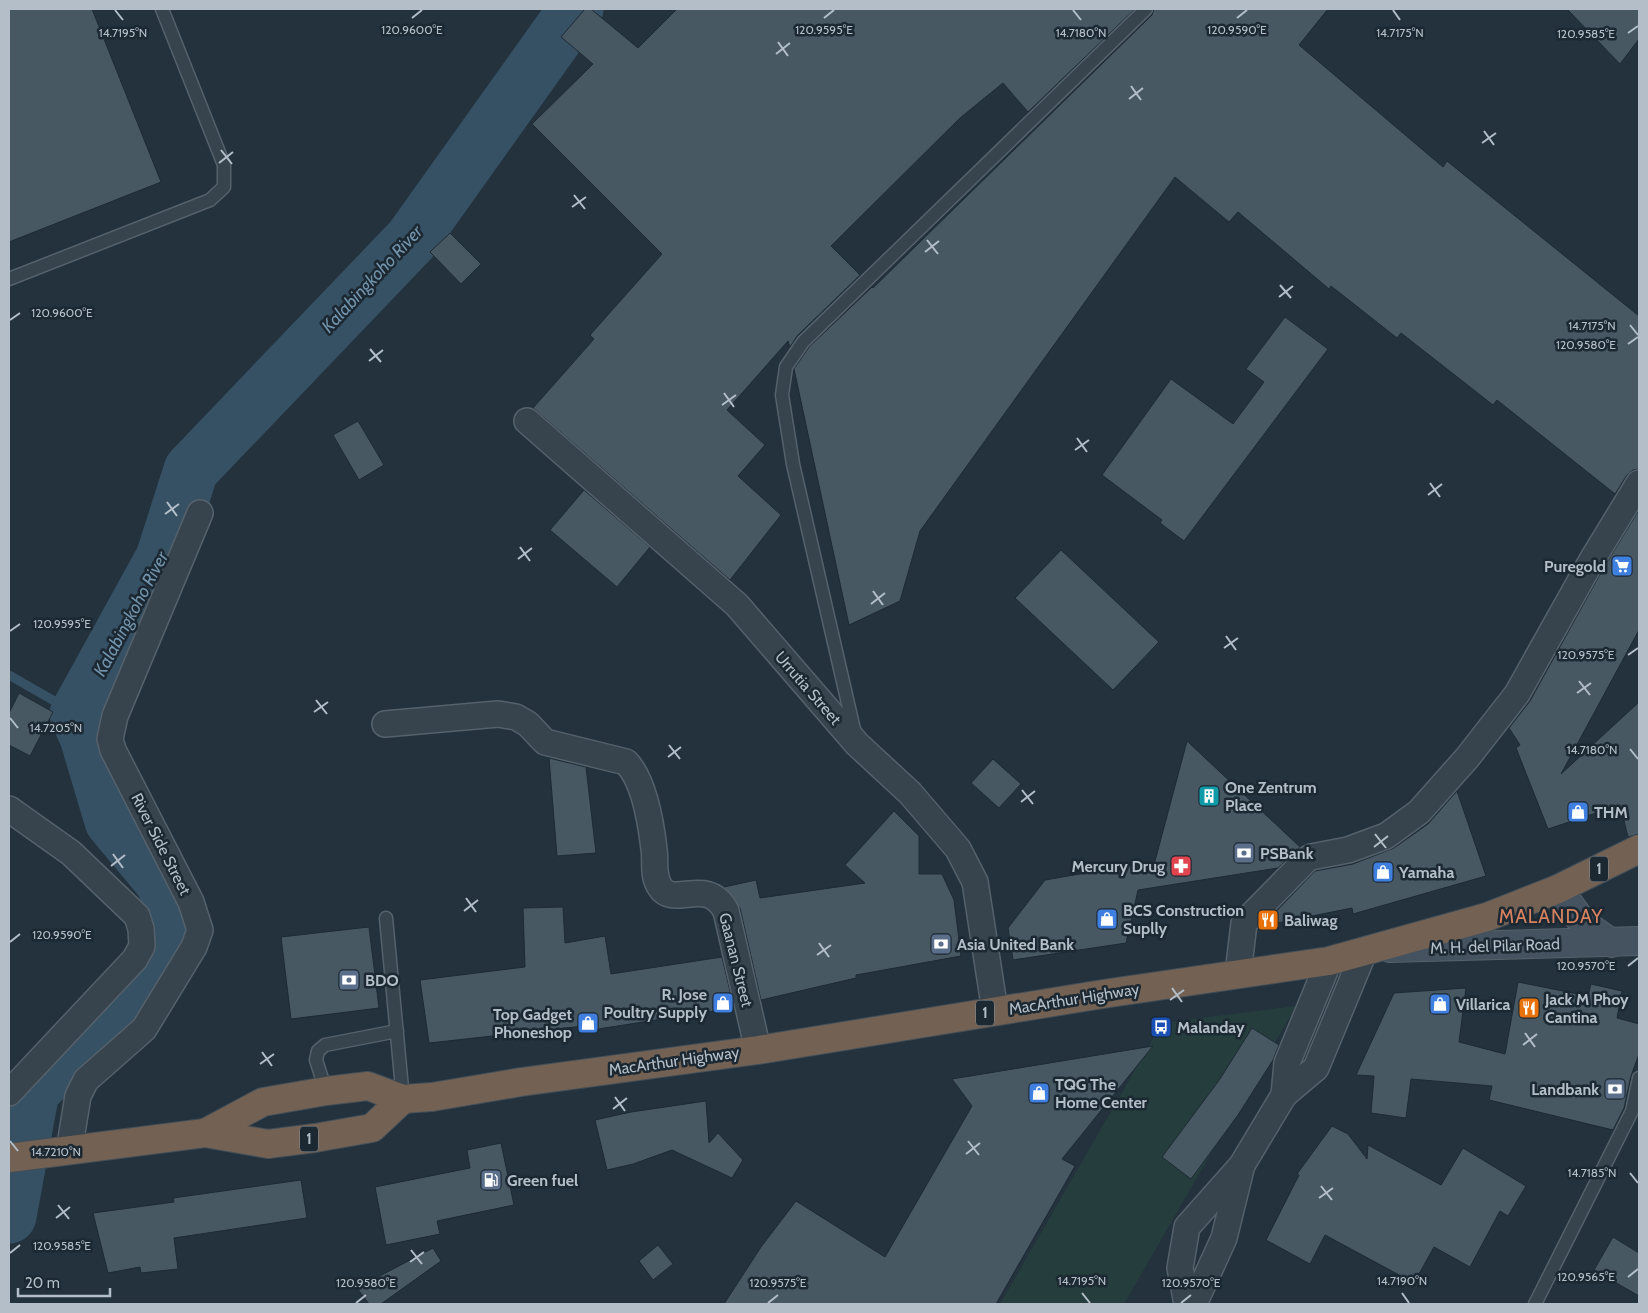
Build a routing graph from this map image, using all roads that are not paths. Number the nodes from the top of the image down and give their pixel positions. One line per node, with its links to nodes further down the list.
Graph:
1 (162, 9): 3 (lane)
2 (1146, 9): 8 (lane)
3 (9, 279)
4 (527, 420): 8 (street, Urrutia Street)
5 (1639, 483): 17 (street)
6 (200, 513): 27 (street, River Side Street)
7 (385, 724): 20 (street, Gaanan Street)
8 (857, 744): 18 (street, Urrutia Street)
9 (9, 810): 23 (street)
10 (1639, 849): 11 (highway, MacArthur Highway / 1)
11 (1558, 889): 14 (main road); 15 (highway, MacArthur Highway / 1)
12 (386, 918): 19 (lane)
13 (1639, 941): 14 (main road, M. H. del Pilar Road)
14 (1611, 943): 15 (main road, M. H. del Pilar Road)
15 (1371, 950): 16 (highway, MacArthur Highway / 1); 24 (street)
16 (1329, 961): 17 (highway, MacArthur Highway / 1); 24 (street)
17 (1238, 974): 18 (highway, MacArthur Highway / 1)
18 (995, 1011): 20 (highway, MacArthur Highway / 1)
19 (398, 1031): 22 (lane); 25 (lane)
20 (758, 1050): 25 (highway, MacArthur Highway / 1)
21 (1639, 1078): 32 (lane)
22 (326, 1092): 25 (highway, MacArthur Highway / 1); 26 (highway, MacArthur Highway / 1)
23 (9, 1093)
24 (1284, 1095): 29 (street)
25 (404, 1099): 26 (highway, MacArthur Highway / 1)
26 (204, 1134): 27 (highway, MacArthur Highway / 1)
27 (57, 1153): 28 (highway, MacArthur Highway / 1)
28 (9, 1158)
29 (1242, 1165): 30 (street); 31 (street)
30 (1187, 1304)
31 (1194, 1304)
32 (1535, 1304)

